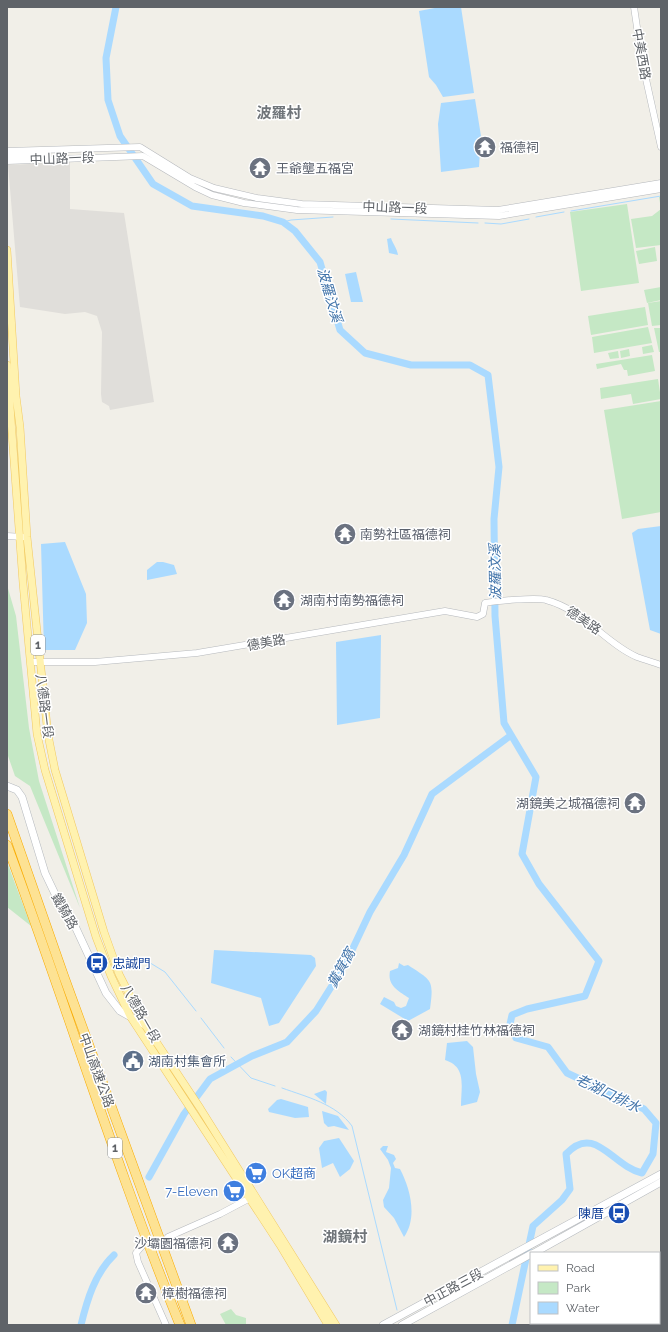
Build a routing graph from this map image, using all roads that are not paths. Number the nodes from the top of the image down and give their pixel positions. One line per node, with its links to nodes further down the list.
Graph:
1 (634, 7): 3 (street, 中美西路)
2 (117, 147): 4 (street, 中山路一段); 5 (street); 9 (street, 中山路一段)
3 (661, 147)
4 (7, 151)
5 (105, 152): 6 (street); 7 (street)
6 (7, 156)
7 (117, 156): 8 (street, 中山路一段); 10 (street, 中山路一段)
8 (7, 161)
9 (661, 183)
10 (661, 189)
11 (7, 250): 14 (main road, 八德路一段 / 1)
12 (7, 365): 14 (main road, 八德路一段 / 1)
13 (7, 536): 14 (street)
14 (24, 537): 15 (main road, 八德路一段 / 1); 16 (main road, 八德路一段 / 1)
15 (31, 662): 16 (street, 德美路); 21 (main road, 八德路一段 / 1)
16 (39, 662): 17 (street, 德美路); 22 (main road, 八德路一段 / 1)
17 (661, 664)
18 (7, 786): 21 (main road, 鐵騎路)
19 (7, 814): 32 (highway, 中山高速公路 / 1)
20 (7, 845): 31 (highway, 中山高速公路 / 1)
21 (130, 1016): 22 (main road, 鐵騎路); 25 (main road, 八德路一段 / 1)
22 (145, 1025): 25 (main road, 八德路一段 / 1)
23 (661, 1174): 35 (main road, 中正路三段)
24 (661, 1182): 28 (main road)
25 (252, 1197): 26 (street); 33 (main road, 1); 34 (main road, 1)
26 (168, 1237)
27 (141, 1247): 30 (street)
28 (536, 1252)
29 (530, 1255): 36 (main road, 中正路三段)
30 (166, 1325)
31 (180, 1325)
32 (191, 1325)
33 (328, 1325)
34 (336, 1325)
35 (383, 1325)
36 (402, 1325)

